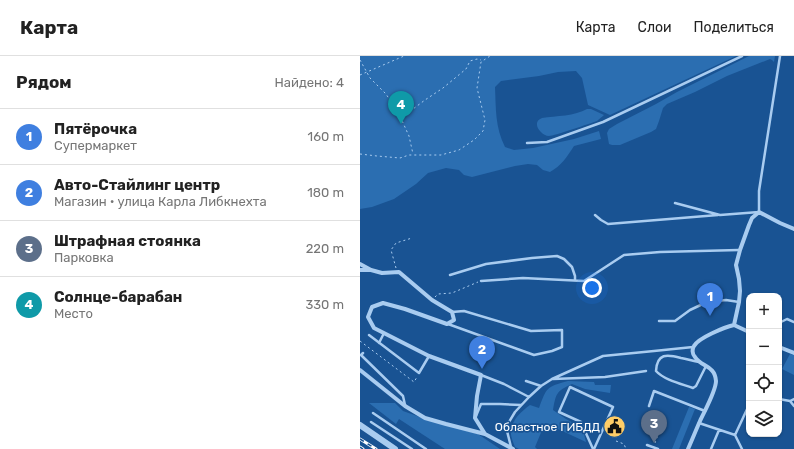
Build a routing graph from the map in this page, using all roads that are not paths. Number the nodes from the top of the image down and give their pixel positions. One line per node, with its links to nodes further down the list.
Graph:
1 (742, 56): 3 (lane)
2 (780, 56): 5 (lane)
3 (527, 143)
4 (675, 203): 7 (lane)
5 (760, 212): 7 (lane); 8 (street); 9 (street)
6 (595, 215): 7 (lane)
7 (720, 215)
8 (794, 229)
9 (740, 250): 14 (lane); 16 (street)
10 (360, 264): 12 (street)
11 (360, 270): 12 (street)
12 (371, 270): 17 (street)
13 (450, 275): 14 (lane)
14 (574, 280): 15 (lane)
15 (481, 281)
16 (739, 302): 18 (lane); 22 (street)
17 (452, 312): 21 (street); 21 (lane)
18 (659, 321)
19 (782, 322): 20 (lane)
20 (794, 322)
21 (447, 324): 24 (street)
22 (734, 324): 23 (street); 27 (street)
23 (746, 330)
24 (384, 332): 26 (lane); 31 (street)
25 (369, 335): 26 (lane)
26 (379, 343): 31 (lane)
27 (693, 347): 33 (street); 38 (lane)
28 (782, 348): 29 (street)
29 (794, 353)
30 (362, 354): 32 (lane); 45 (lane)
31 (429, 356): 37 (street)
32 (360, 359)
33 (700, 363): 34 (street); 34 (lane)
34 (706, 365): 49 (street)
35 (360, 370): 45 (street)
36 (646, 371): 38 (lane)
37 (481, 375): 41 (lane); 52 (street)
38 (552, 379): 40 (lane)
39 (526, 381): 40 (lane)
40 (541, 386): 41 (lane)
41 (529, 397): 46 (lane)
42 (794, 399): 44 (lane)
43 (782, 400): 44 (lane)
44 (790, 401): 48 (lane)
45 (405, 406): 57 (street)
46 (522, 406): 52 (lane); 60 (lane)
47 (649, 406): 49 (lane)
48 (794, 406)
49 (705, 411): 54 (street)
50 (746, 411): 58 (lane)
51 (373, 413): 63 (lane)
52 (475, 418): 57 (street)
53 (371, 422): 62 (lane)
54 (699, 423): 56 (lane); 66 (street)
55 (360, 425): 61 (street)
56 (719, 430): 58 (lane); 67 (lane)
57 (485, 434): 60 (street)
58 (735, 435): 68 (lane)
59 (646, 445): 65 (lane)
60 (512, 448)
61 (395, 449)
62 (412, 449)
63 (426, 449)
64 (593, 449): 64 (lane)
65 (658, 449)
66 (688, 449)
67 (711, 449)
68 (742, 449)

